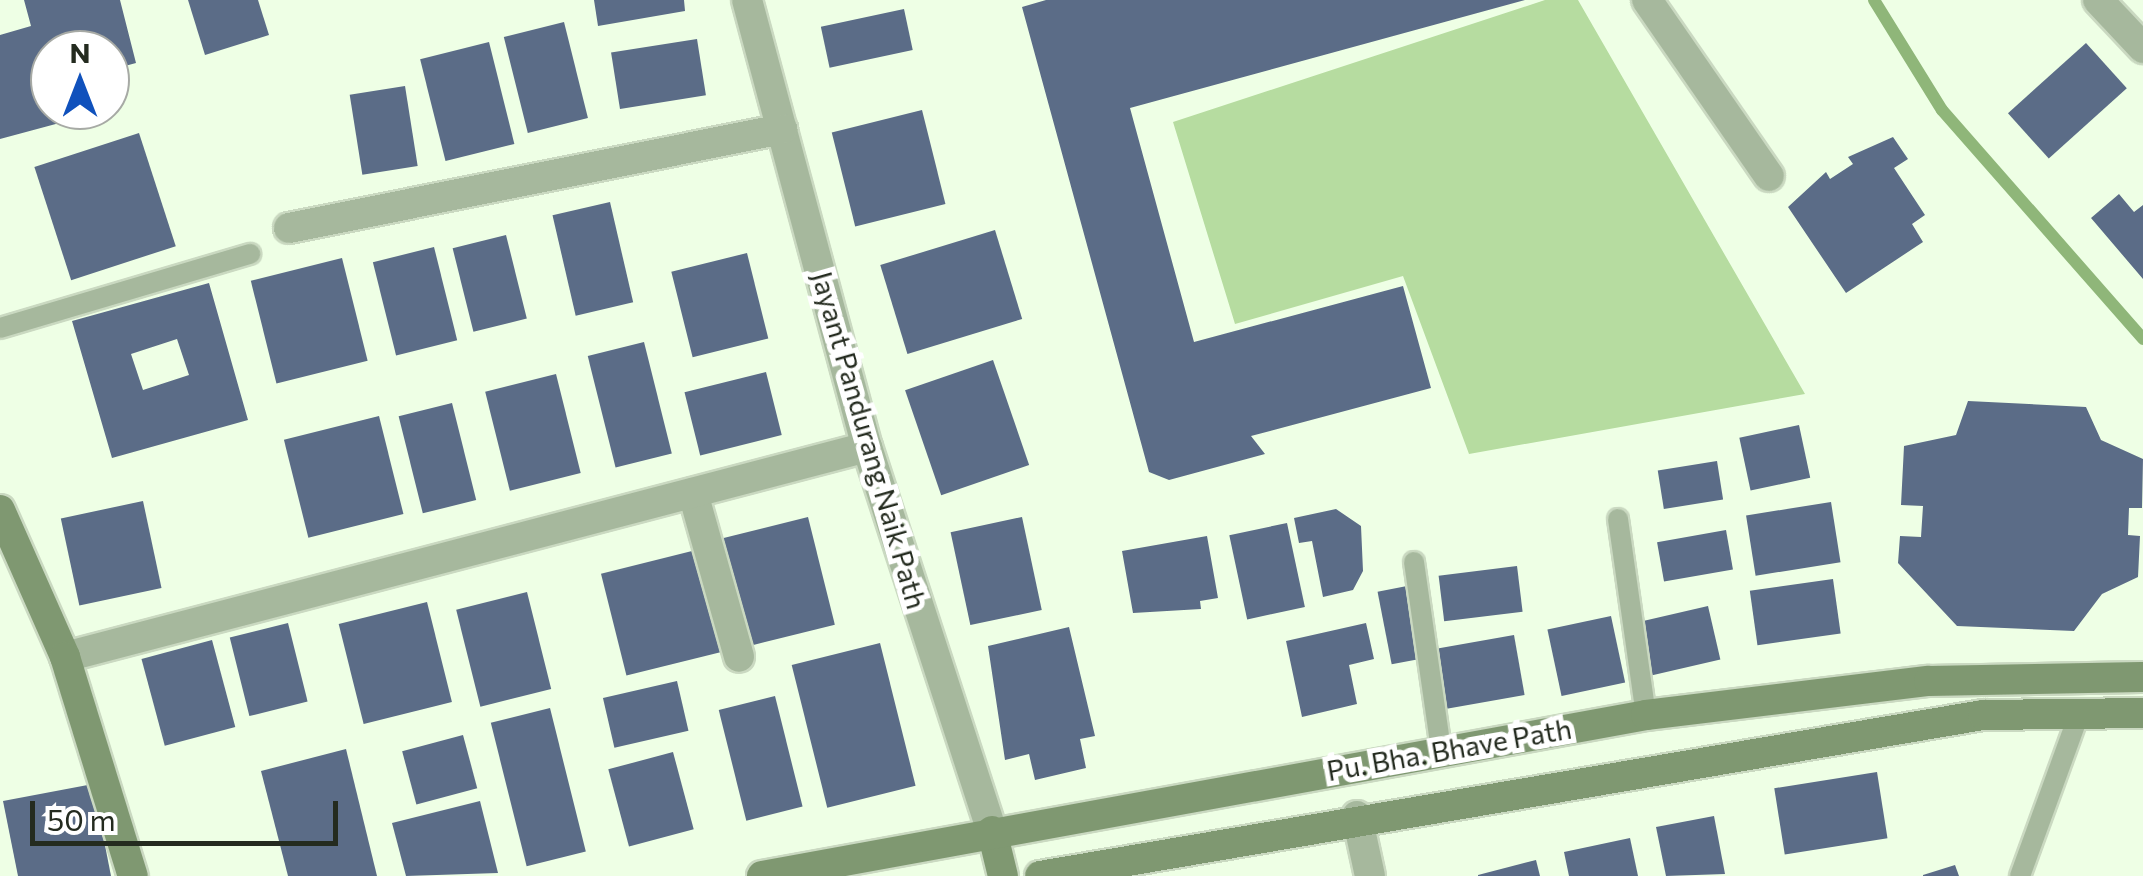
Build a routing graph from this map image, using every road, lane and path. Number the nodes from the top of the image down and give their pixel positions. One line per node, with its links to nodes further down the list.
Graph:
1 (748, 0): 5 (street, Jayant Pandurang Naik Path)
2 (1647, 0): 6 (street)
3 (2098, 0): 4 (street)
4 (2143, 48)
5 (782, 129): 7 (street); 10 (street, Jayant Pandurang Naik Path)
6 (1769, 176)
7 (289, 228)
8 (250, 254): 9 (lane)
9 (0, 328)
10 (867, 447): 11 (street); 23 (street, Jayant Pandurang Naik Path)
11 (693, 493): 15 (street); 16 (street)
12 (0, 512): 15 (street)
13 (1618, 519): 20 (lane)
14 (1414, 562): 21 (lane)
15 (64, 656): 24 (street)
16 (739, 657)
17 (2143, 677): 20 (street, Pu. Bha. Bhave Path)
18 (2143, 713): 19 (street, Pu. Bha. Bhave Path)
19 (2079, 714): 22 (street, Pu. Bha. Bhave Path); 29 (lane)
20 (1646, 715): 21 (street, Pu. Bha. Bhave Path)
21 (1441, 750): 23 (street, Pu. Bha. Bhave Path)
22 (1356, 816): 27 (street, Pu. Bha. Bhave Path); 28 (street)
23 (992, 831): 25 (street, Pu. Bha. Bhave Path); 26 (street, Jayant Pandurang Naik Path)
24 (133, 876)
25 (762, 876)
26 (1003, 876)
27 (1040, 876)
28 (1370, 876)
29 (2020, 876)

